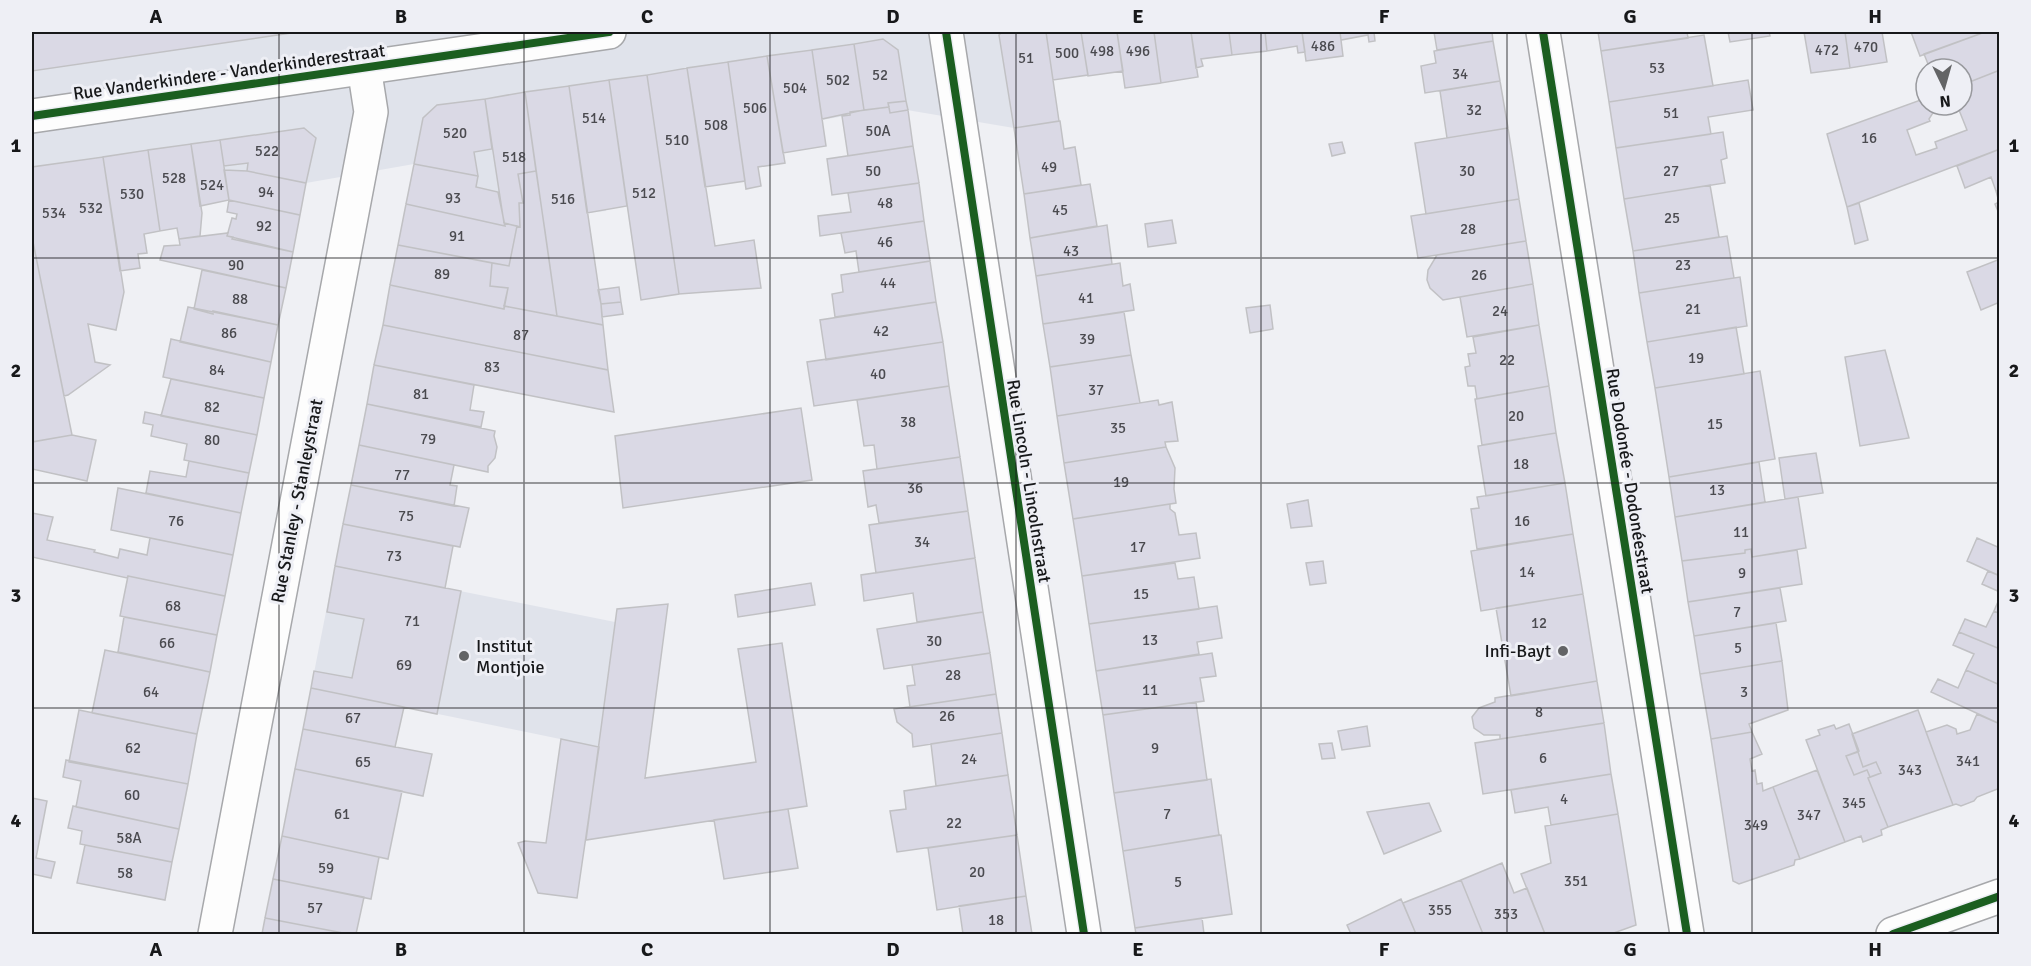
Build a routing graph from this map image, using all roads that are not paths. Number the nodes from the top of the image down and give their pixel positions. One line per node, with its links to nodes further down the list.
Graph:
1 (609, 32): 4 (street, Rue Vanderkindere - Vanderkinderestraat)
2 (946, 32): 8 (street, Rue Lincoln - Lincolnstraat)
3 (1543, 32): 9 (street, Rue Dodonée - Dodonéestraat)
4 (364, 67): 5 (street, Rue Vanderkindere - Vanderkinderestraat); 7 (street, Rue Stanley - Stanleystraat)
5 (32, 116)
6 (2000, 896): 10 (street)
7 (214, 934)
8 (1084, 934)
9 (1687, 934)
10 (1893, 934)

